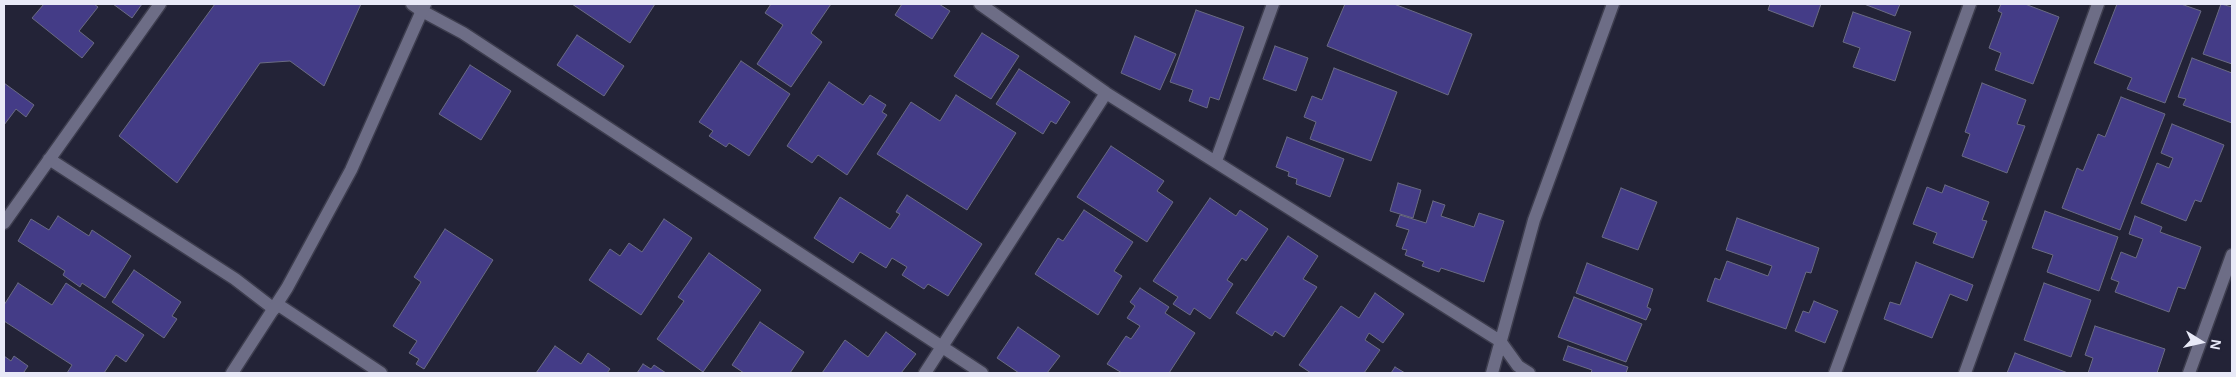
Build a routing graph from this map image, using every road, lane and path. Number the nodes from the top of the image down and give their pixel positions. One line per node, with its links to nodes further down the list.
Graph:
1 (160, 4): 9 (street)
2 (980, 4): 8 (street)
3 (1273, 4): 10 (street)
4 (1612, 4): 14 (street)
5 (1970, 4): 22 (street)
6 (2098, 4): 23 (street)
7 (420, 6): 13 (street); 15 (street)
8 (1106, 93): 10 (street); 15 (street)
9 (49, 159): 11 (street); 13 (street)
10 (1216, 161): 14 (street)
11 (4, 223)
12 (2232, 255): 24 (street)
13 (276, 306): 16 (street); 17 (street)
14 (1500, 341): 20 (street); 21 (street)
15 (942, 347): 18 (street); 19 (street)
16 (232, 373)
17 (381, 373)
18 (925, 373)
19 (982, 373)
20 (1492, 373)
21 (1529, 373)
22 (1834, 373)
23 (1965, 373)
24 (2189, 373)

